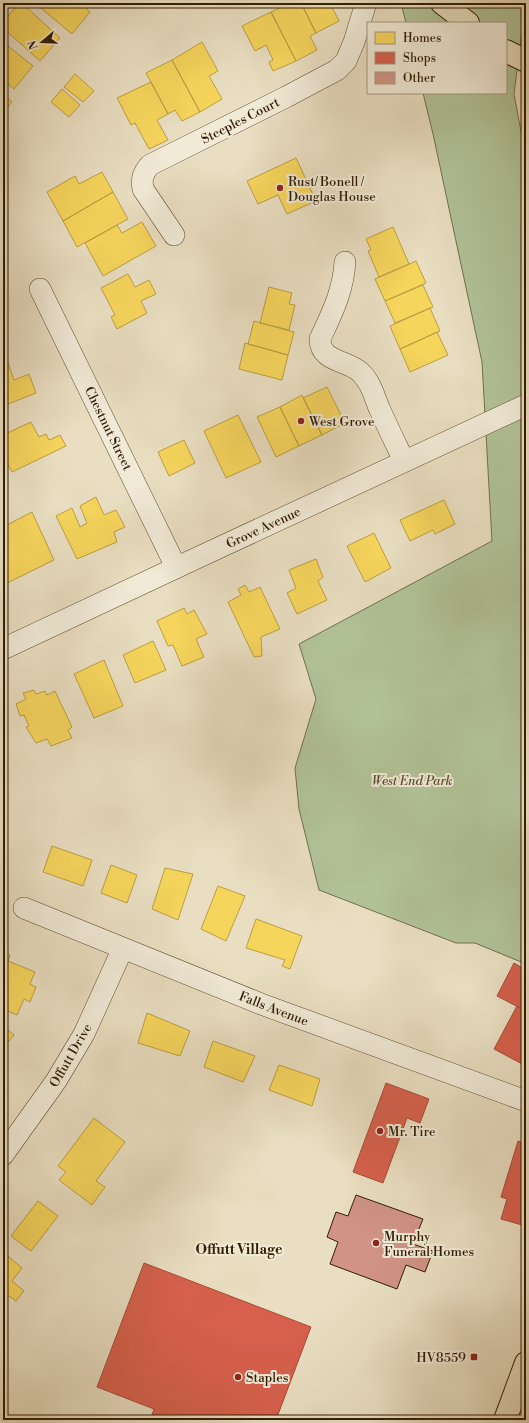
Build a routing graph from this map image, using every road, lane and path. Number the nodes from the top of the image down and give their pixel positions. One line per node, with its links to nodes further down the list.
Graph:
1 (366, 3): 6 (street, Steeples Court)
2 (442, 3): 3 (main road)
3 (467, 22)
4 (507, 52): 5 (main road)
5 (526, 61)
6 (174, 235)
7 (345, 262): 10 (street)
8 (40, 289): 11 (street, Chestnut Street)
9 (525, 406): 10 (street, Grove Avenue)
10 (404, 461): 11 (street, Grove Avenue)
11 (176, 567): 12 (street, Grove Avenue)
12 (3, 649)
13 (24, 908): 14 (street, Falls Avenue)
14 (123, 948): 15 (street, Falls Avenue); 16 (street, Offutt Drive)
15 (526, 1101)
16 (3, 1155)
17 (526, 1363): 18 (main road)
18 (505, 1420)

